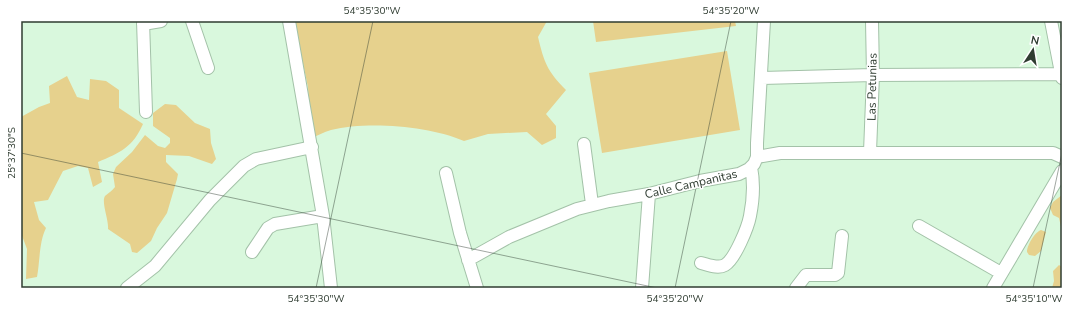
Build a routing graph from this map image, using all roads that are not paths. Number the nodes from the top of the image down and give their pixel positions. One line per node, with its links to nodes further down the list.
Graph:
1 (161, 21): 7 (street)
2 (192, 21): 8 (street)
3 (289, 21): 14 (street)
4 (764, 21): 11 (street)
5 (872, 21): 9 (street, Las Petunias)
6 (1051, 21): 10 (street)
7 (143, 23): 12 (street)
8 (208, 68)
9 (873, 75): 10 (street); 11 (street); 15 (street, Las Petunias)
10 (1062, 76)
11 (762, 78): 17 (street)
12 (146, 112)
13 (584, 144): 21 (street)
14 (312, 147): 22 (street); 29 (street)
15 (870, 152): 16 (street, Calle Campanitas); 17 (street, Calle Campanitas)
16 (1062, 157)
17 (754, 162): 20 (street, Calle Campanitas); 27 (street)
18 (1062, 172): 28 (street)
19 (446, 173): 26 (street)
20 (649, 194): 21 (street, Calle Campanitas); 32 (street)
21 (592, 204): 26 (street, Calle Campanitas)
22 (323, 216): 25 (street); 30 (street)
23 (919, 226): 28 (street)
24 (842, 236): 33 (street)
25 (252, 252)
26 (468, 260): 31 (street)
27 (701, 263)
28 (1001, 273): 34 (street)
29 (127, 288)
30 (331, 288)
31 (477, 288)
32 (642, 288)
33 (796, 288)
34 (993, 288)

